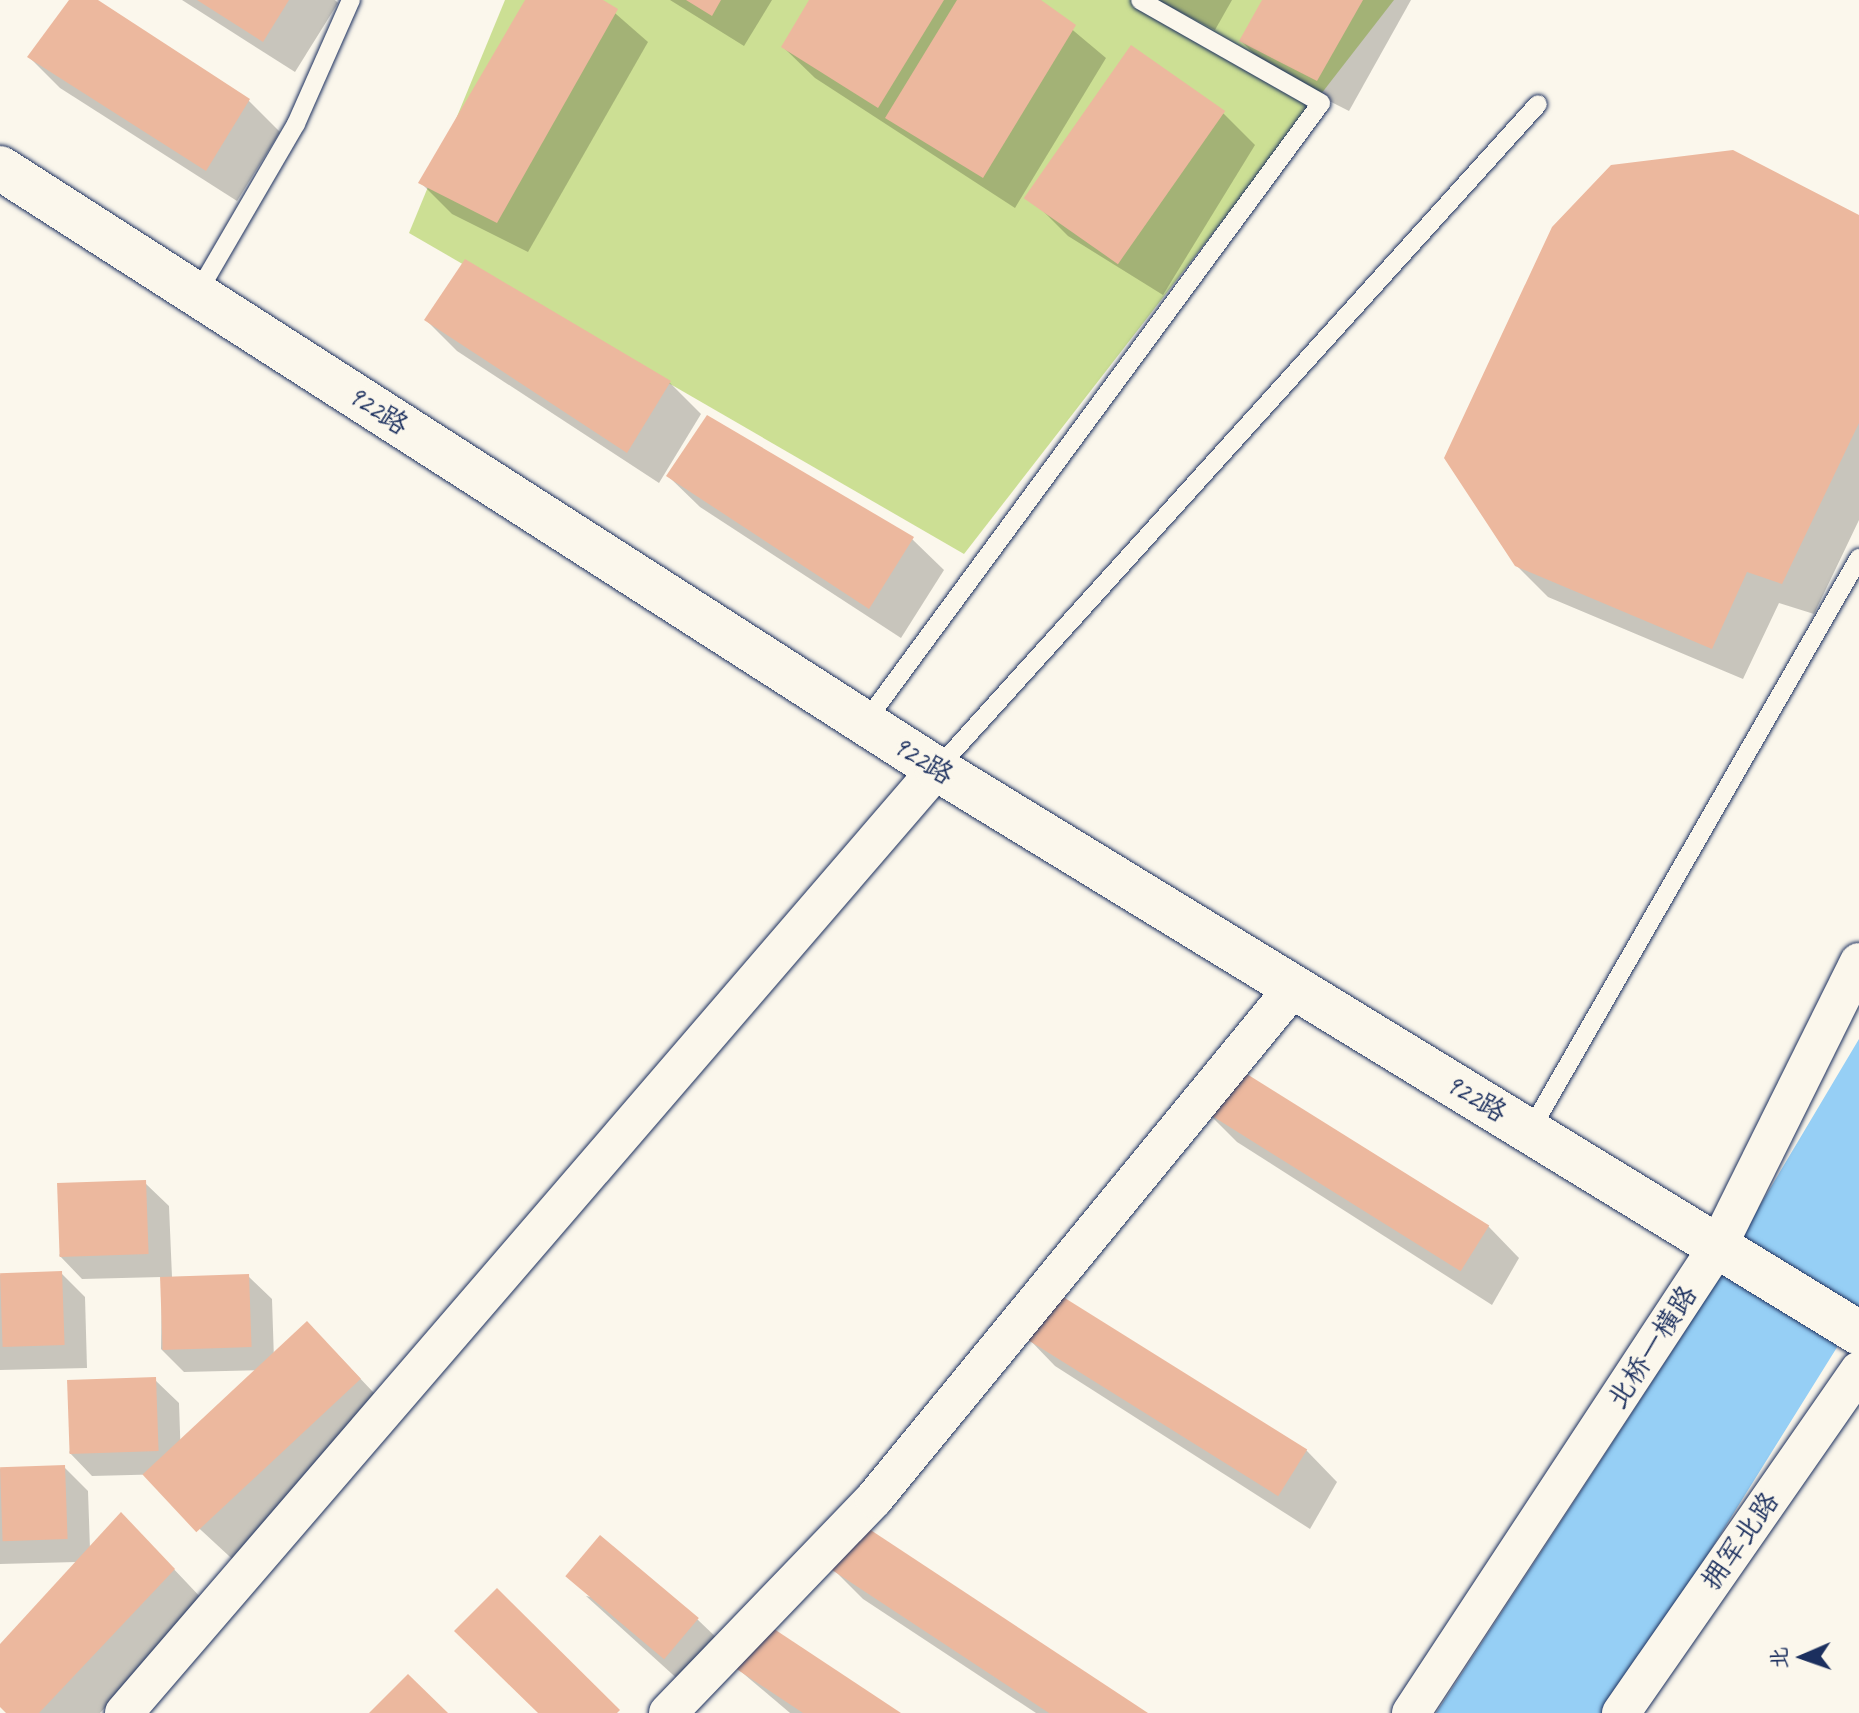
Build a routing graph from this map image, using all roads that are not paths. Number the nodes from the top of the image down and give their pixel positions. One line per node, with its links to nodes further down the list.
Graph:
1 (351, 0): 5 (lane)
2 (1140, 0): 7 (lane)
3 (1538, 104): 8 (lane)
4 (0, 168): 5 (street, 922路)
5 (197, 294): 8 (street, 922路)
6 (1859, 558): 11 (lane)
7 (869, 717)
8 (937, 769): 10 (street, 922路); 15 (street)
9 (1859, 962): 12 (street, 北桥一横路)
10 (1294, 987): 11 (street, 922路); 16 (street)
11 (1530, 1131): 12 (street, 922路)
12 (1718, 1246): 13 (street, 922路); 17 (street, 北桥一横路)
13 (1859, 1333)
14 (1859, 1370): 18 (street, 拥军北路)
15 (124, 1713)
16 (668, 1713)
17 (1411, 1713)
18 (1621, 1713)

